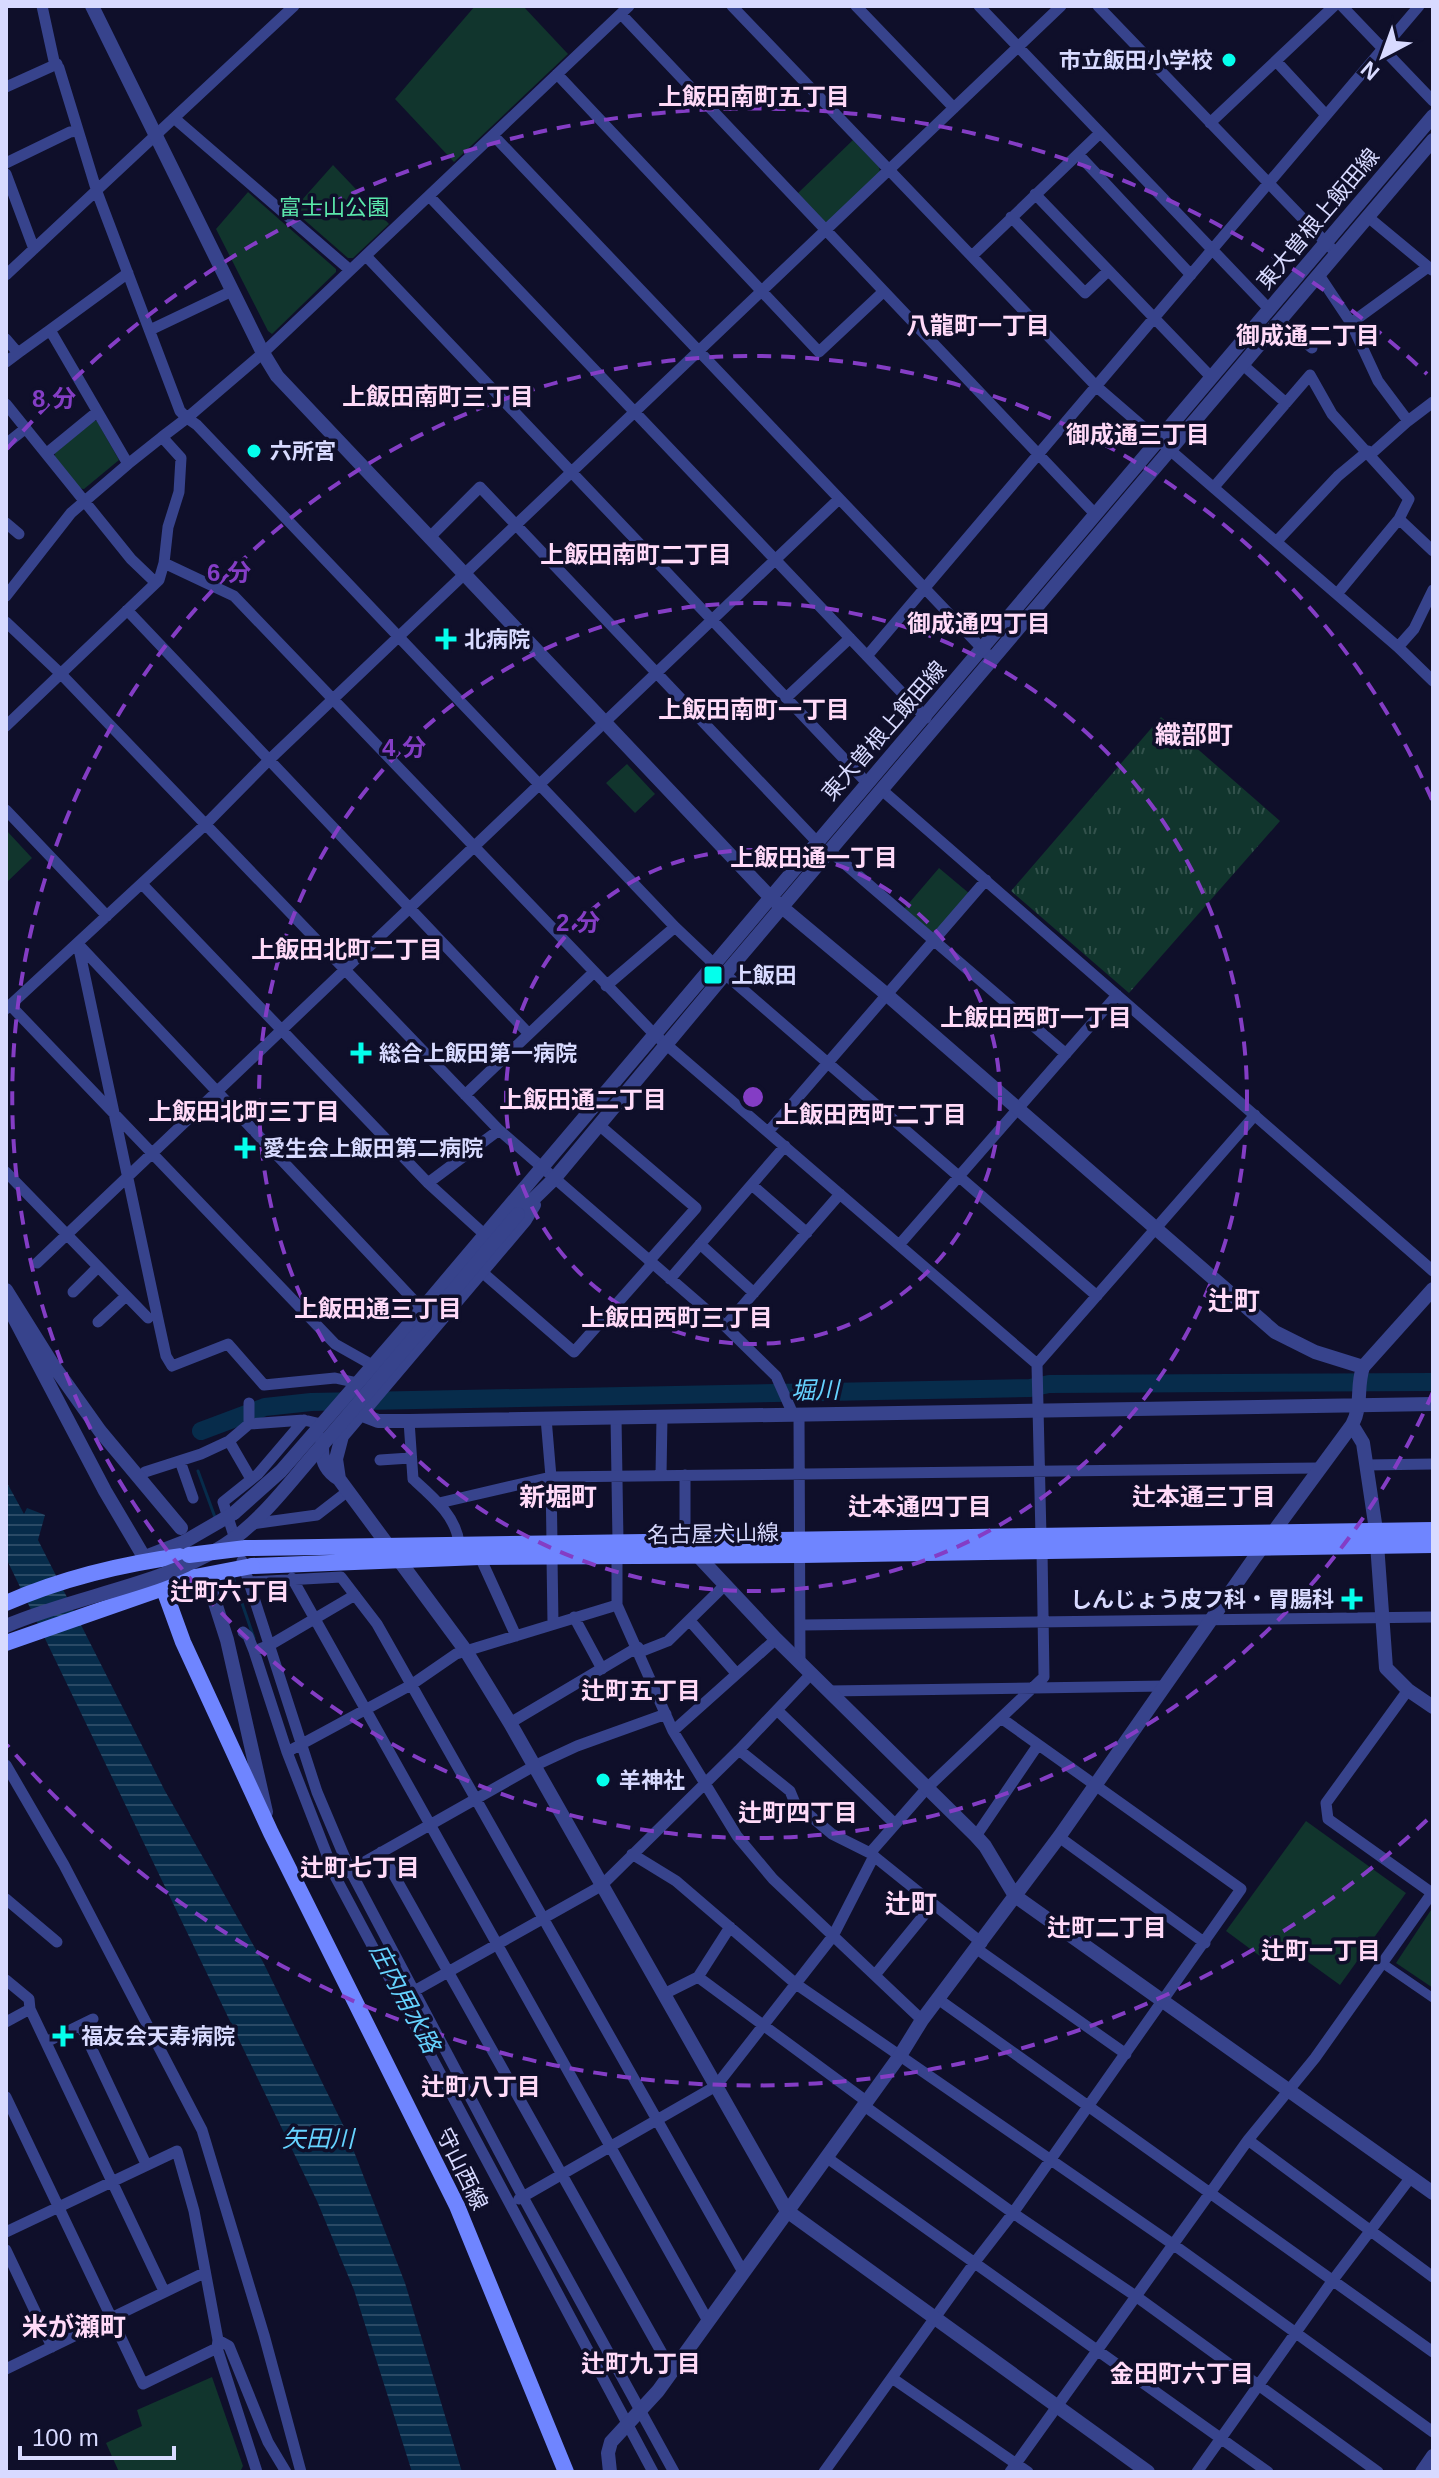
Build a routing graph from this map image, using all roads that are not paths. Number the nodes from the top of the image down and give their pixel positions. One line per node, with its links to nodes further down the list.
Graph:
1 (42, 6): 16 (street)
2 (92, 6): 28 (street)
3 (294, 6): 23 (street)
4 (732, 6): 32 (street)
5 (856, 6): 20 (street)
6 (979, 6): 13 (street)
7 (1061, 6): 13 (street)
8 (1098, 6): 24 (street)
9 (1334, 6): 15 (street)
10 (1342, 6): 14 (street)
11 (1419, 6): 14 (street)
12 (625, 10): 17 (street); 40 (street)
13 (1018, 47): 20 (street); 26 (street)
14 (1382, 48): 19 (street); 21 (street)
15 (1276, 61): 21 (street); 24 (street)
16 (57, 64): 18 (street); 25 (street)
17 (557, 74): 27 (street); 54 (street)
18 (6, 87)
19 (1433, 101)
20 (954, 108): 32 (street)
21 (1326, 115): 34 (street)
22 (1433, 116): 42 (street, 東大曽根上飯田線)
23 (174, 118): 28 (street); 46 (street)
24 (1210, 123): 34 (street)
25 (77, 131): 31 (street); 35 (street)
26 (1100, 133): 30 (street); 43 (street)
27 (493, 135): 37 (street); 63 (street)
28 (156, 137): 35 (street); 53 (street)
29 (1433, 140): 39 (street, 東大曽根上飯田線)
30 (1078, 154): 36 (street); 51 (street)
31 (6, 163)
32 (890, 169): 40 (street); 44 (street)
33 (6, 174): 41 (street)
34 (1268, 184): 42 (street); 43 (street)
35 (97, 192): 41 (street); 48 (street)
36 (1035, 194): 38 (street); 47 (street)
37 (429, 196): 45 (street); 74 (street)
38 (1011, 217): 44 (street); 47 (street)
39 (1368, 217): 42 (street, 東大曽根上飯田線); 49 (street)
40 (826, 231): 54 (street); 55 (street)
41 (34, 249): 50 (street)
42 (1331, 249): 52 (street, 東大曽根上飯田線); 56 (street, 東大曽根上飯田線)
43 (1212, 250): 51 (street); 56 (street)
44 (973, 255): 69 (street)
45 (366, 256): 46 (street); 86 (street)
46 (350, 270): 65 (street)
47 (1108, 271): 57 (street)
48 (128, 273): 59 (street); 60 (street)
49 (1432, 274): 58 (street)
50 (6, 275)
51 (1191, 275): 57 (street)
52 (1319, 275): 56 (street, 東大曽根上飯田線); 58 (street)
53 (232, 291): 60 (street); 65 (street)
54 (763, 291): 55 (street); 63 (street)
55 (883, 292): 84 (street)
56 (1275, 316): 62 (street); 67 (street, 東大曽根上飯田線); 68 (street, 東大曽根上飯田線)
57 (1154, 319): 68 (street); 69 (street)
58 (1351, 323): 76 (street)
59 (50, 330): 64 (street); 73 (street)
60 (150, 330): 75 (street)
61 (6, 339): 64 (street)
62 (1312, 348)
63 (698, 352): 74 (street); 88 (street)
64 (18, 353): 66 (street)
65 (263, 353): 75 (street); 95 (street)
66 (6, 362)
67 (1243, 365): 71 (street); 81 (street, 東大曽根上飯田線)
68 (1211, 377): 79 (street, 東大曽根上飯田線)
69 (1097, 387): 79 (street); 84 (street)
70 (1433, 402): 76 (street)
71 (1286, 403): 82 (street); 87 (street)
72 (6, 404): 77 (street)
73 (97, 412): 83 (street); 85 (street)
74 (635, 412): 86 (street); 98 (street)
75 (187, 418): 78 (street); 109 (street)
76 (1408, 421): 82 (street)
77 (26, 428): 80 (street); 83 (street)
78 (162, 437): 85 (street); 99 (street)
79 (1158, 440): 81 (street); 90 (street, 東大曽根上飯田線)
80 (6, 444)
81 (1170, 450): 87 (street); 112 (street, 東大曽根上飯田線)
82 (1370, 452): 91 (street); 96 (street)
83 (47, 453): 89 (street)
84 (1039, 456): 90 (street); 102 (street)
85 (128, 464): 89 (street)
86 (573, 472): 93 (street); 107 (street)
87 (1214, 487): 96 (street)
88 (839, 499): 98 (street); 102 (street)
89 (84, 501): 101 (street); 105 (street)
90 (1096, 515): 112 (street, 東大曽根上飯田線)
91 (1399, 519): 97 (street); 104 (street)
92 (6, 523): 94 (street)
93 (517, 526): 95 (street); 100 (street); 114 (street)
94 (19, 534)
95 (429, 538): 100 (street)
96 (1277, 541): 104 (street)
97 (1433, 551)
98 (775, 560): 107 (street); 110 (street)
99 (164, 563): 101 (street); 118 (street)
100 (465, 576): 109 (street); 120 (street)
101 (156, 583): 106 (street)
102 (926, 589): 112 (street); 113 (street)
103 (1433, 590): 111 (street)
104 (1337, 594): 111 (street)
105 (6, 596)
106 (127, 610): 115 (street); 122 (street)
107 (713, 620): 114 (street); 117 (street)
108 (9, 629): 115 (street)
109 (399, 638): 118 (street); 124 (street)
110 (850, 638): 113 (street); 117 (street)
111 (1398, 647): 116 (street)
112 (988, 655): 119 (street, 東大曽根上飯田線); 125 (street, 東大曽根上飯田線)
113 (867, 656): 119 (street)
114 (656, 673): 120 (street); 128 (street)
115 (61, 674): 121 (street); 127 (street)
116 (1433, 681)
117 (786, 698): 123 (street)
118 (333, 700): 122 (street); 129 (street)
119 (926, 718): 123 (street, 東大曽根上飯田線)
120 (604, 723): 124 (street); 133 (street)
121 (6, 726)
122 (269, 760): 127 (street); 134 (street)
123 (868, 784): 128 (street, 東大曽根上飯田線)
124 (539, 785): 129 (street); 136 (street)
125 (883, 791): 130 (street, 東大曽根上飯田線); 131 (street)
126 (6, 810): 135 (street)
127 (206, 824): 132 (street); 139 (street)
128 (818, 843): 133 (street, 東大曽根上飯田線)
129 (473, 847): 134 (street); 141 (street)
130 (831, 852): 133 (street, 東大曽根上飯田線); 137 (street)
131 (986, 880): 137 (street); 144 (street)
132 (142, 884): 135 (street); 146 (street)
133 (777, 902): 140 (street); 143 (street)
134 (409, 907): 139 (street); 147 (street)
135 (107, 916): 138 (street)
136 (675, 927): 140 (street); 142 (street)
137 (934, 940): 143 (street); 150 (street)
138 (78, 944): 145 (street); 152 (street); 154 (street)
139 (344, 969): 146 (street); 153 (street)
140 (720, 969): 148 (street); 149 (street); 151 (street)
141 (593, 973): 142 (street); 147 (street)
142 (606, 986): 148 (street)
143 (886, 994): 151 (street); 155 (street)
144 (1117, 995): 150 (street); 156 (street)
145 (8, 1007): 154 (street)
146 (281, 1030): 152 (street); 167 (street)
147 (529, 1034): 153 (street)
148 (654, 1034): 149 (street); 162 (street)
149 (667, 1045): 157 (street); 159 (street)
150 (1066, 1054): 155 (street)
151 (828, 1062): 159 (street); 165 (street)
152 (217, 1091): 161 (street); 190 (street)
153 (465, 1095): 158 (street)
154 (112, 1109): 161 (street); 164 (street)
155 (1018, 1109): 165 (street); 171 (street)
156 (1255, 1115): 171 (street); 180 (street)
157 (599, 1125): 166 (street); 178 (street)
158 (499, 1130): 162 (street); 167 (street)
159 (768, 1132): 160 (street)
160 (785, 1146): 168 (street); 169 (street)
161 (152, 1153): 164 (street); 194 (street)
162 (541, 1169): 166 (street); 173 (street)
163 (6, 1172): 174 (street)
164 (127, 1177): 174 (street); 197 (street)
165 (959, 1177): 176 (street); 188 (street)
166 (554, 1179): 170 (street); 178 (street)
167 (428, 1183): 173 (street)
168 (752, 1185): 172 (street); 175 (street)
169 (840, 1194): 172 (street); 176 (street)
170 (538, 1197): 181 (street); 266 (street, bridge)
171 (1156, 1230): 188 (street); 196 (street)
172 (807, 1233): 186 (street)
173 (484, 1234): 190 (street)
174 (67, 1235): 177 (street); 179 (street)
175 (700, 1244): 182 (street); 186 (street)
176 (899, 1245): 195 (street)
177 (37, 1263)
178 (651, 1263): 181 (street); 182 (street)
179 (98, 1267): 185 (street); 187 (street)
180 (1433, 1271)
181 (482, 1272): 202 (street)
182 (670, 1279): 193 (street)
183 (1433, 1289): 196 (street)
184 (6, 1290): 236 (street)
185 (73, 1292)
186 (754, 1293): 193 (street)
187 (126, 1296): 191 (street); 192 (street)
188 (1097, 1296): 195 (street)
189 (6, 1302): 248 (street)
190 (422, 1309): 194 (street)
191 (148, 1318)
192 (98, 1322)
193 (725, 1326): 203 (street)
194 (374, 1366): 197 (street)
195 (1038, 1372): 201 (street)
196 (1362, 1372): 198 (street)
197 (356, 1386): 206 (street)
198 (1360, 1400): 200 (street); 201 (street); 211 (street)
199 (249, 1403): 210 (street)
200 (1433, 1404)
201 (1040, 1405): 203 (street); 220 (street)
202 (363, 1410): 209 (street); 227 (street)
203 (794, 1410): 205 (street); 221 (street)
204 (616, 1417): 205 (street); 207 (street); 224 (street)
205 (662, 1417): 222 (street)
206 (327, 1418): 208 (street); 227 (street); 230 (street)
207 (546, 1418): 209 (street); 225 (street)
208 (304, 1420): 210 (street); 226 (street)
209 (409, 1421): 213 (street)
210 (249, 1422): 212 (street)
211 (1352, 1425): 217 (street); 218 (street)
212 (229, 1441): 215 (street); 226 (street)
213 (410, 1458): 214 (street); 229 (street)
214 (380, 1460)
215 (180, 1461): 219 (street); 228 (street)
216 (1433, 1464): 217 (street)
217 (1366, 1465): 234 (street)
218 (1319, 1468): 220 (street); 232 (street)
219 (145, 1472)
220 (1040, 1473): 221 (street); 237 (street)
221 (800, 1474): 223 (street); 233 (street)
222 (661, 1475): 223 (street); 224 (street)
223 (685, 1475): 235 (street)
224 (616, 1476): 225 (street); 242 (street)
225 (551, 1477): 229 (street); 243 (street)
226 (251, 1479): 230 (street)
227 (344, 1485): 230 (street); 239 (street)
228 (193, 1498)
229 (439, 1503): 238 (street)
230 (233, 1520): 236 (street, bridge); 249 (street)
231 (1433, 1530): 234 (main road, 名古屋犬山線)
232 (1275, 1532): 234 (main road, 名古屋犬山線); 237 (main road, 名古屋犬山線); 241 (street)
233 (800, 1537): 235 (main road, 名古屋犬山線); 237 (main road, 名古屋犬山線); 244 (street)
234 (1377, 1538): 240 (main road, 名古屋犬山線); 241 (main road, 名古屋犬山線); 259 (street)
235 (685, 1540): 242 (main road, 名古屋犬山線)
236 (185, 1542): 239 (main road, 名古屋犬山線, bridge); 248 (main road, 名古屋犬山線)
237 (1042, 1543): 241 (main road, 名古屋犬山線); 244 (main road, 名古屋犬山線); 263 (street)
238 (459, 1544): 239 (main road, 名古屋犬山線); 243 (main road, 名古屋犬山線)
239 (388, 1545): 247 (street)
240 (1433, 1545)
241 (1262, 1547): 261 (street)
242 (617, 1549): 243 (main road, 名古屋犬山線); 245 (main road, 名古屋犬山線); 256 (street)
243 (552, 1550): 246 (main road, 名古屋犬山線); 264 (street)
244 (801, 1555): 245 (main road, 名古屋犬山線); 265 (street)
245 (698, 1556): 251 (street)
246 (480, 1557): 247 (main road, 名古屋犬山線); 268 (street)
247 (399, 1560): 249 (main road, 名古屋犬山線); 273 (street)
248 (135, 1561): 255 (main road, 名古屋犬山線)
249 (250, 1574): 250 (street); 253 (main road, 名古屋犬山線, bridge); 271 (street)
250 (292, 1578): 254 (street); 260 (street)
251 (724, 1586): 262 (street); 269 (street)
252 (210, 1587): 302 (street)
253 (157, 1589): 270 (main road, 名古屋犬山線); 302 (main road, 守山西線)
254 (355, 1595): 260 (street); 278 (street)
255 (6, 1603)
256 (617, 1605): 257 (street); 272 (street)
257 (574, 1617): 264 (street); 275 (street)
258 (1433, 1617): 259 (street)
259 (1382, 1618): 261 (street); 281 (street)
260 (315, 1619): 271 (street); 284 (street)
261 (1211, 1620): 263 (street); 279 (street)
262 (690, 1621): 272 (street); 276 (street)
263 (1043, 1623): 265 (street); 280 (street)
264 (553, 1624): 268 (street)
265 (802, 1625): 274 (street)
266 (6, 1626)
267 (243, 1632): 271 (street)
268 (516, 1636): 273 (street)
269 (776, 1639): 274 (street); 276 (street)
270 (6, 1643)
271 (263, 1648): 290 (street); 293 (street)
272 (639, 1650): 275 (street); 286 (street)
273 (466, 1651): 278 (street); 288 (street)
274 (800, 1662): 277 (street)
275 (602, 1669): 288 (street)
276 (736, 1673): 289 (street)
277 (811, 1674): 282 (street); 285 (street)
278 (411, 1685): 284 (street); 299 (street)
279 (1165, 1686): 280 (street); 297 (street)
280 (1032, 1688): 282 (street); 287 (street)
281 (1408, 1690): 283 (street); 321 (street)
282 (829, 1691): 298 (street)
283 (1433, 1707)
284 (365, 1709): 290 (street); 300 (street)
285 (777, 1710): 292 (street); 301 (street)
286 (666, 1714): 289 (street); 295 (street)
287 (1001, 1718): 291 (street); 298 (street)
288 (510, 1723): 295 (street)
289 (673, 1731): 296 (street)
290 (301, 1745): 293 (street); 308 (street)
291 (1038, 1745): 297 (street); 303 (street)
292 (739, 1750): 296 (street); 307 (street)
293 (287, 1752): 309 (street)
294 (6, 1765): 397 (street)
295 (534, 1766): 299 (street); 310 (street)
296 (705, 1784): 306 (street); 316 (street)
297 (1095, 1785): 304 (street); 318 (street)
298 (927, 1788): 301 (street); 303 (street)
299 (475, 1799): 300 (street); 314 (street)
300 (430, 1824): 305 (street); 319 (street)
301 (895, 1824): 307 (street)
302 (271, 1833): 398 (main road, 守山西線)
303 (976, 1836): 311 (street)
304 (1059, 1837): 311 (street); 318 (street)
305 (381, 1852): 308 (street); 322 (street)
306 (632, 1854): 310 (street); 315 (street)
307 (872, 1854): 313 (street); 316 (street)
308 (350, 1870): 309 (street); 327 (street)
309 (336, 1878): 330 (street)
310 (601, 1886): 314 (street); 328 (street)
311 (1015, 1896): 320 (street); 332 (street)
312 (6, 1899): 317 (street)
313 (933, 1904): 320 (street); 323 (street)
314 (544, 1919): 319 (street); 347 (street)
315 (730, 1927): 324 (street); 326 (street)
316 (833, 1936): 323 (street); 326 (street)
317 (57, 1942)
318 (1205, 1943): 332 (street)
319 (497, 1944): 322 (street); 349 (street)
320 (979, 1946): 331 (street); 341 (street)
321 (1382, 1963): 329 (street); 343 (street)
322 (450, 1971): 327 (street); 353 (street)
323 (875, 1975): 335 (street)
324 (698, 1977): 328 (street); 337 (street)
325 (6, 1980): 333 (street)
326 (796, 1984): 337 (street); 340 (street)
327 (415, 1991): 330 (street); 358 (street)
328 (664, 1994): 342 (street)
329 (1433, 1998)
330 (400, 1999): 359 (street)
331 (938, 1999): 335 (street); 346 (street)
332 (1163, 2002): 341 (street); 343 (street)
333 (30, 2009): 336 (street); 339 (street)
334 (93, 2019): 338 (street)
335 (922, 2020): 340 (street)
336 (6, 2022)
337 (763, 2025): 342 (street); 345 (street)
338 (81, 2026): 339 (street); 352 (street)
339 (46, 2042): 355 (street)
340 (901, 2054): 345 (street); 351 (street)
341 (1126, 2054): 346 (street)
342 (716, 2086): 347 (street); 361 (street)
343 (1287, 2091): 348 (street); 354 (street)
344 (6, 2097): 360 (street)
345 (865, 2103): 350 (street); 362 (street)
346 (1088, 2107): 351 (street); 357 (street)
347 (658, 2120): 349 (street); 368 (street)
348 (1248, 2140): 357 (street); 364 (street)
349 (611, 2147): 353 (street); 378 (street)
350 (826, 2157): 361 (street); 367 (street)
351 (1049, 2160): 362 (street); 365 (street)
352 (146, 2164): 355 (street); 369 (street)
353 (563, 2174): 358 (street); 385 (street)
354 (1411, 2177): 356 (street); 364 (street)
355 (111, 2181): 360 (street); 372 (street)
356 (1433, 2193)
357 (1211, 2194): 365 (street); 371 (street)
358 (523, 2197): 359 (street); 374 (street)
359 (509, 2204): 375 (street)
360 (58, 2206): 363 (street); 376 (street)
361 (787, 2211): 368 (street); 377 (street)
362 (1013, 2213): 367 (street); 373 (street)
363 (6, 2232)
364 (1370, 2232): 370 (street); 371 (street)
365 (1174, 2245): 373 (street); 379 (street)
366 (6, 2250): 381 (street)
367 (975, 2262): 377 (street); 382 (street)
368 (743, 2272): 378 (street)
369 (204, 2273): 372 (street); 380 (street)
370 (1433, 2277)
371 (1333, 2280): 379 (street); 383 (street)
372 (164, 2291): 376 (street)
373 (1137, 2297): 382 (street); 387 (street)
374 (584, 2307): 375 (street); 389 (street)
375 (568, 2315): 390 (street)
376 (111, 2317): 380 (street); 381 (street)
377 (935, 2318): 386 (street); 388 (street)
378 (708, 2321): 385 (street)
379 (1297, 2333): 387 (street); 391 (street)
380 (217, 2344): 395 (street); 396 (street)
381 (52, 2347): 384 (street)
382 (1099, 2351): 388 (street); 392 (street)
383 (1433, 2352)
384 (6, 2369)
385 (672, 2371): 389 (street)
386 (892, 2378): 394 (street); 402 (street)
387 (1257, 2386): 392 (street); 407 (street)
388 (1059, 2408): 394 (street); 404 (street)
389 (641, 2411): 390 (street); 401 (street)
390 (627, 2424): 399 (street); 400 (street)
391 (1433, 2432)
392 (1220, 2437): 405 (street); 406 (street)
393 (1433, 2456): 408 (street)
394 (1014, 2468): 403 (street)
395 (257, 2472)
396 (286, 2472)
397 (301, 2472)
398 (566, 2472)
399 (610, 2472)
400 (653, 2472)
401 (674, 2472)
402 (824, 2472)
403 (1028, 2472)
404 (1148, 2472)
405 (1197, 2472)
406 (1268, 2472)
407 (1378, 2472)
408 (1422, 2472)

